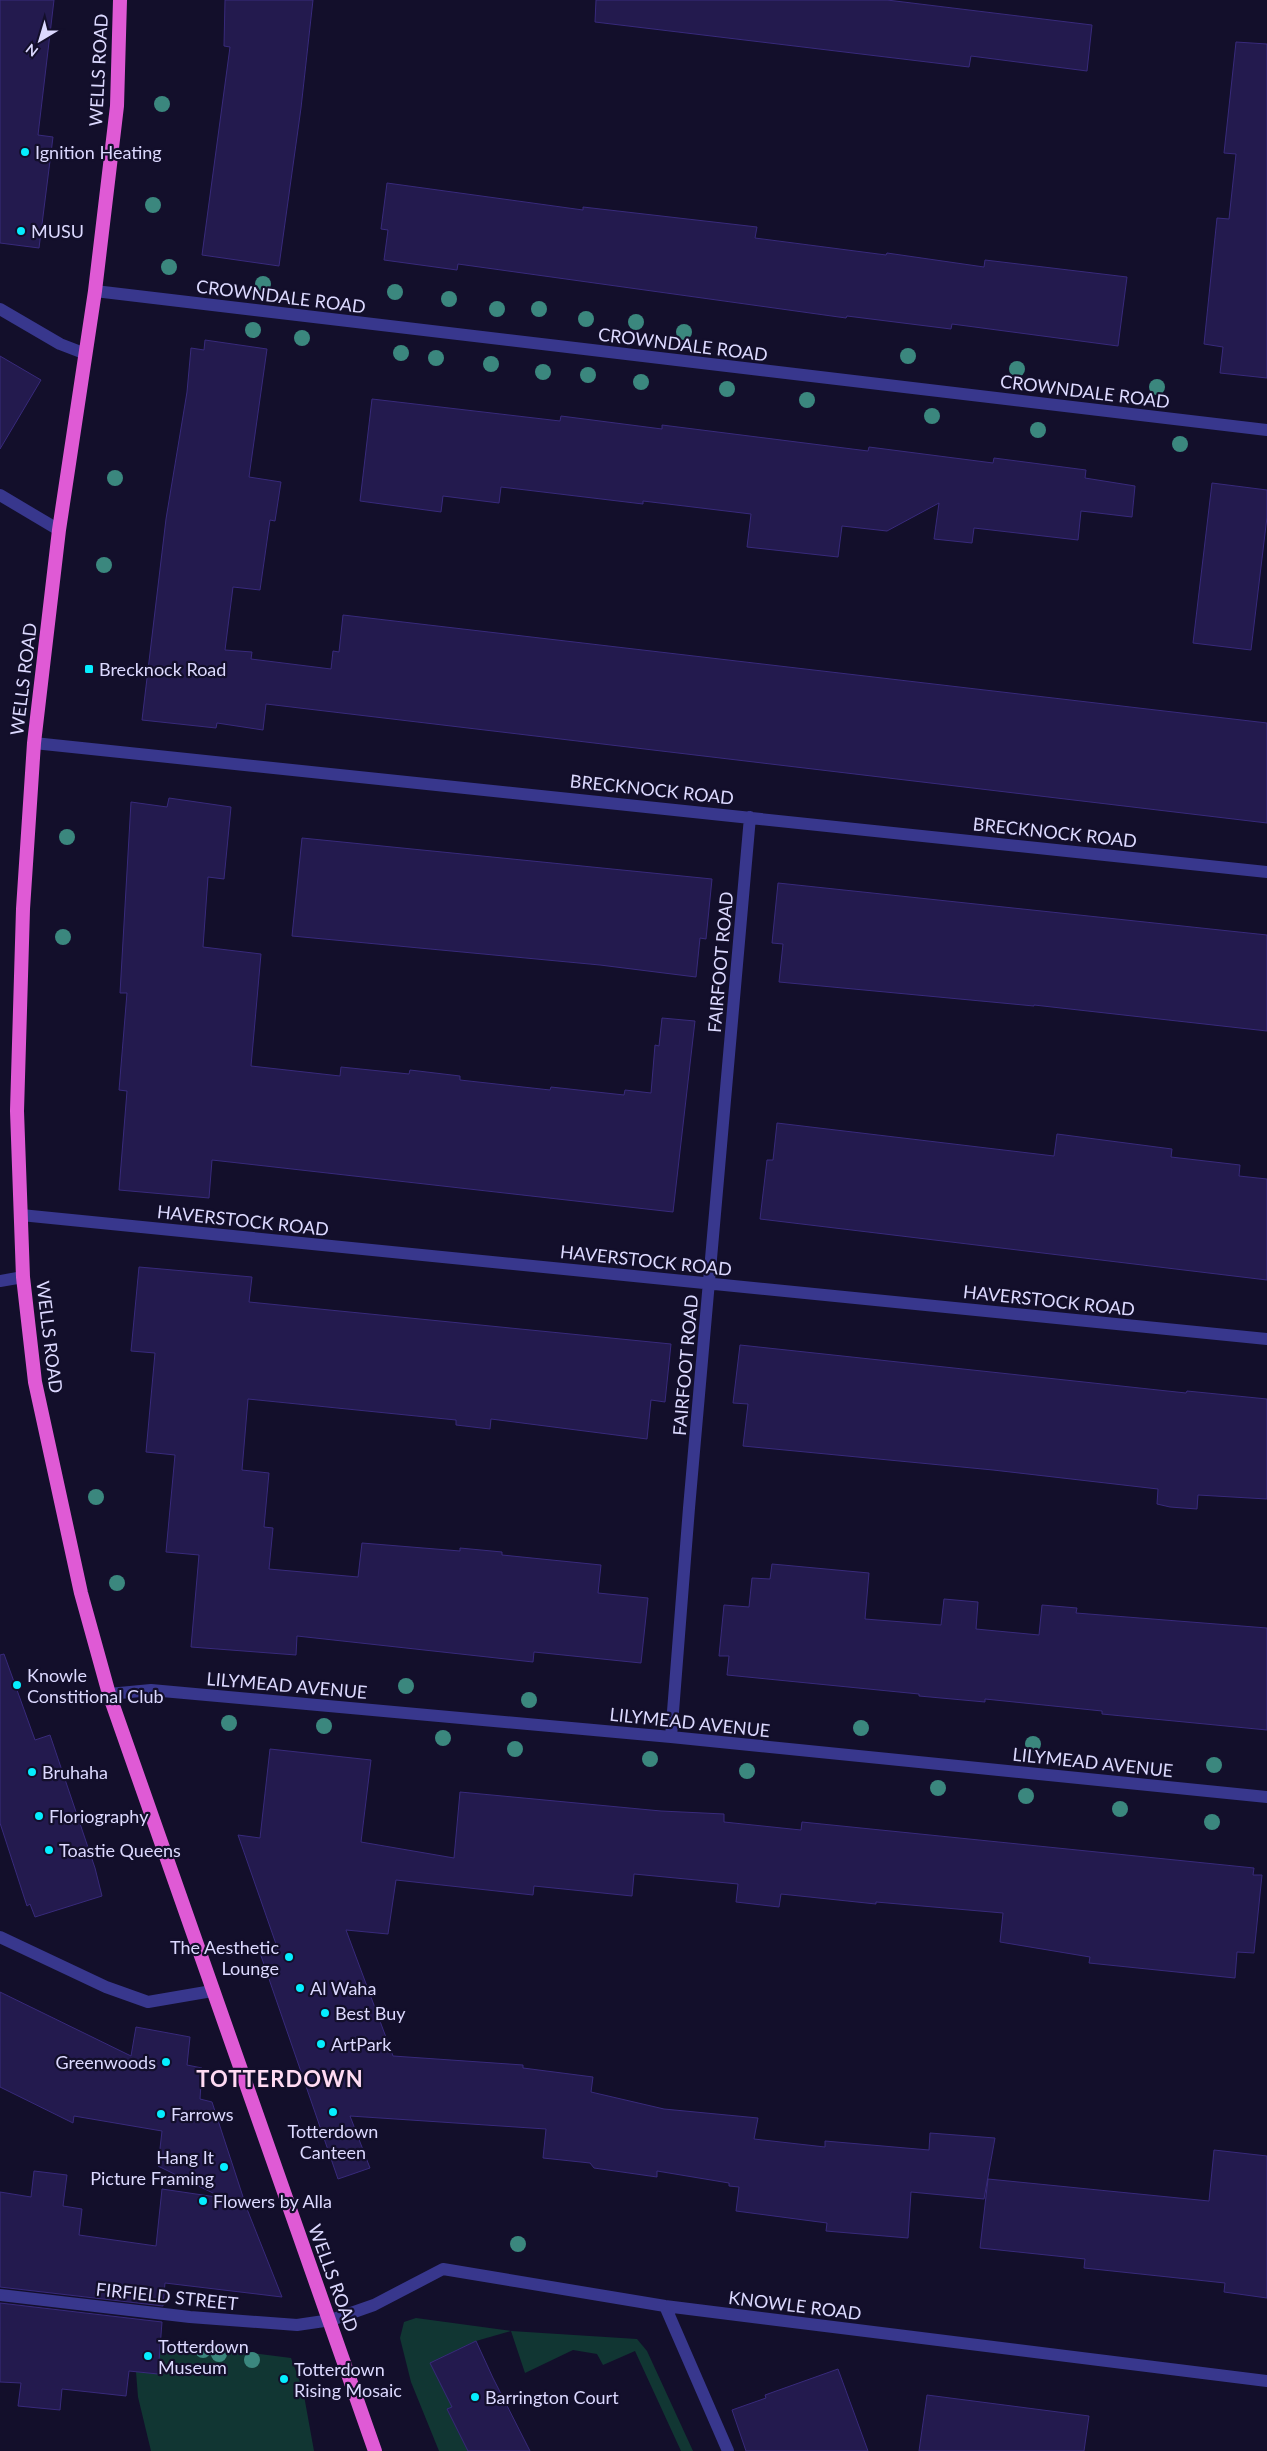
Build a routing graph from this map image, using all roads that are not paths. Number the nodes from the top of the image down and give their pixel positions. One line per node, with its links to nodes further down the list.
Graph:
1 (120, 0): 2 (highway, WELLS ROAD)
2 (95, 291): 4 (highway, WELLS ROAD); 5 (street, CROWNDALE ROAD)
3 (0, 309): 4 (street)
4 (86, 354): 7 (highway, WELLS ROAD)
5 (1267, 430)
6 (0, 495): 7 (street)
7 (59, 530): 8 (highway, WELLS ROAD)
8 (34, 743): 9 (street, BRECKNOCK ROAD); 11 (highway, WELLS ROAD)
9 (750, 817): 10 (street, BRECKNOCK ROAD); 14 (street, FAIRFOOT ROAD)
10 (1267, 872)
11 (21, 1215): 12 (highway, WELLS ROAD); 14 (street, HAVERSTOCK ROAD)
12 (24, 1277): 13 (street); 16 (highway, WELLS ROAD)
13 (0, 1281)
14 (710, 1284): 15 (street, HAVERSTOCK ROAD); 17 (street, FAIRFOOT ROAD)
15 (1267, 1339)
16 (109, 1694): 17 (street, LILYMEAD AVENUE); 20 (highway, WELLS ROAD)
17 (671, 1738): 18 (street, LILYMEAD AVENUE)
18 (1267, 1797)
19 (0, 1937): 20 (street)
20 (212, 1991): 23 (highway, WELLS ROAD)
21 (0, 2295): 23 (street, FIRFIELD STREET)
22 (665, 2306): 23 (street, KNOWLE ROAD); 24 (street, KNOWLE ROAD); 26 (street)
23 (330, 2320): 25 (highway, WELLS ROAD)
24 (1267, 2381)
25 (375, 2451)
26 (728, 2451)

